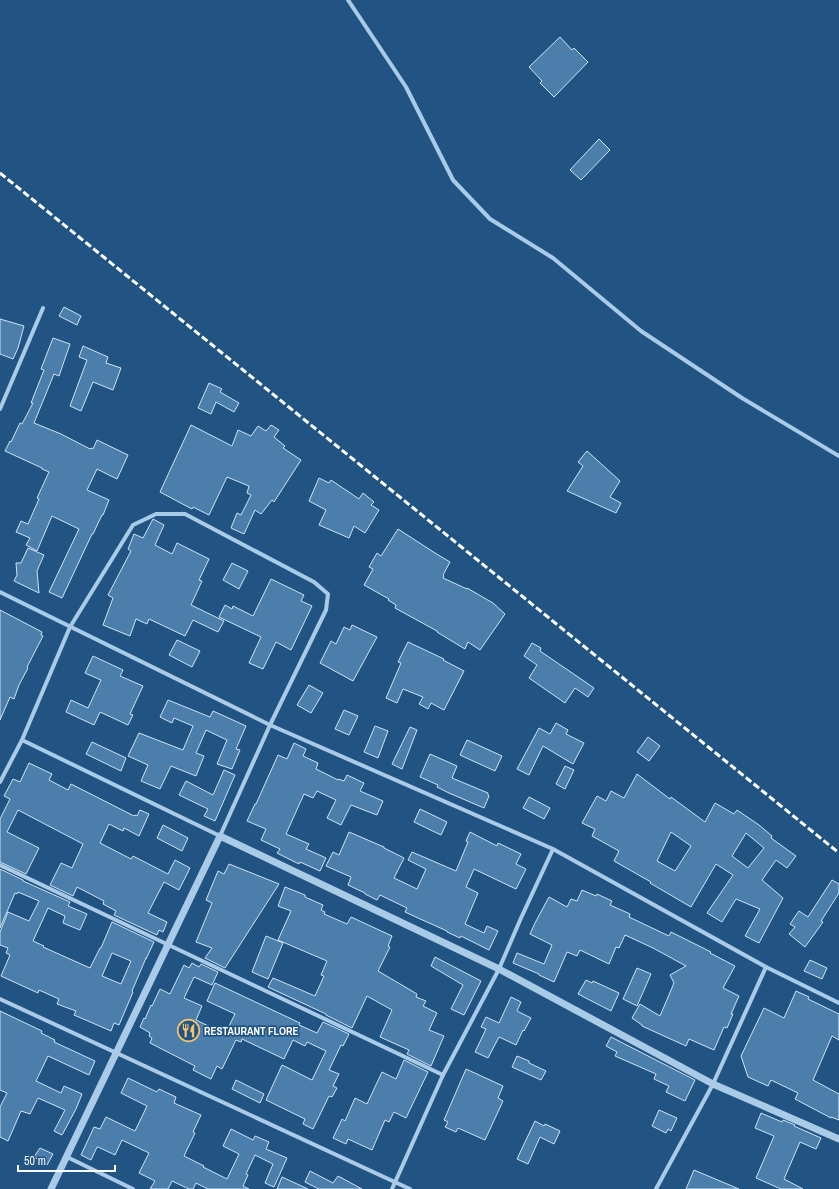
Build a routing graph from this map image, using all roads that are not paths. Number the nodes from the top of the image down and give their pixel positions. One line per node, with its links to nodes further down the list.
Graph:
1 (348, 0): 4 (street)
2 (43, 308): 3 (street)
3 (0, 409)
4 (839, 456)
5 (0, 592): 6 (street)
6 (70, 627): 7 (street); 7 (street); 8 (street)
7 (270, 725): 10 (street); 11 (street)
8 (22, 740): 9 (street); 10 (street)
9 (0, 782)
10 (220, 836): 13 (street); 15 (street)
11 (553, 849): 14 (street); 15 (street)
12 (0, 865): 13 (street)
13 (168, 945): 18 (street); 19 (street)
14 (766, 967): 17 (street); 20 (street)
15 (499, 969): 19 (street); 20 (street)
16 (0, 1000): 18 (street)
17 (839, 1003)
18 (117, 1053): 22 (street); 23 (street)
19 (443, 1075): 23 (street)
20 (712, 1084): 21 (street); 28 (street)
21 (839, 1139)
22 (67, 1157): 24 (street); 25 (street)
23 (396, 1181): 26 (street); 27 (street)
24 (51, 1189)
25 (133, 1189)
26 (392, 1189)
27 (410, 1189)
28 (656, 1189)

